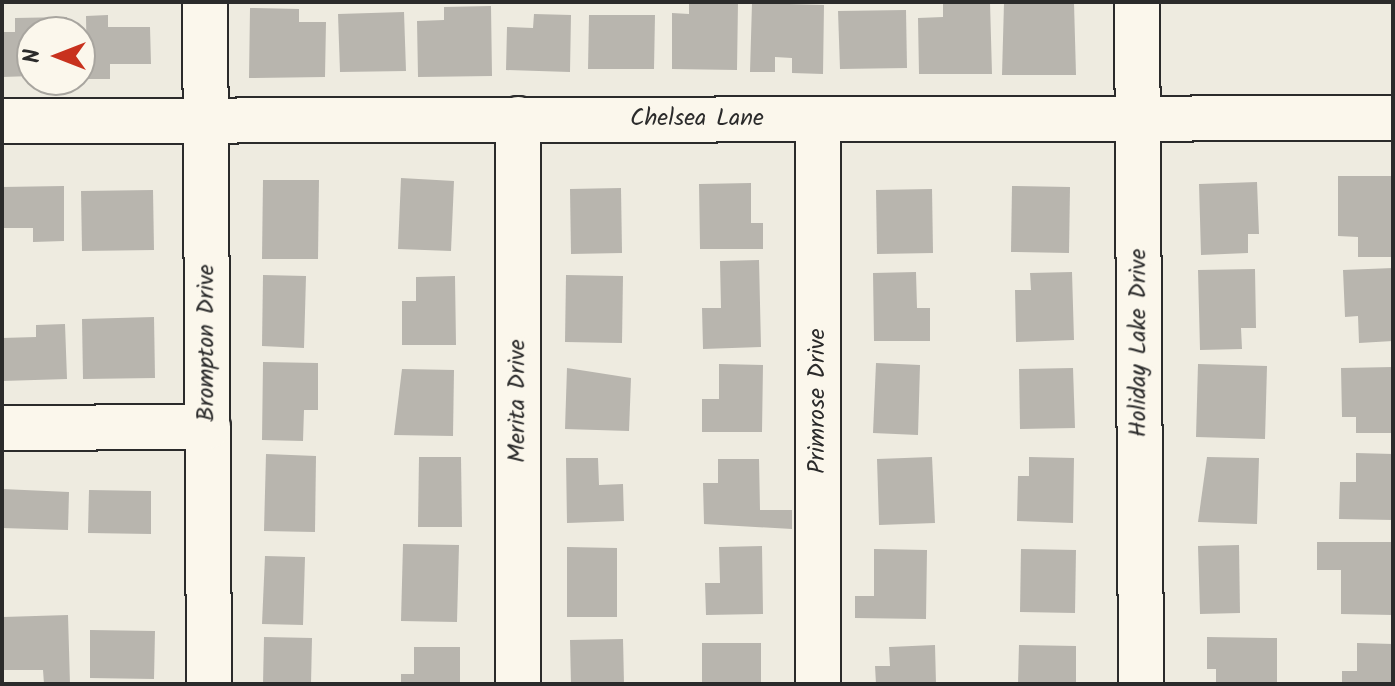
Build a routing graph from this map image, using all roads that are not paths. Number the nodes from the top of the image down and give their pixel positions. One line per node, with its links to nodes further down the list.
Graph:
1 (205, 2): 7 (street, Brompton Drive)
2 (1137, 2): 3 (street, Holiday Lake Drive)
3 (1137, 118): 4 (street, Chelsea Lane); 6 (street, Chelsea Lane); 14 (street, Holiday Lake Drive)
4 (1393, 118)
5 (518, 119): 6 (street, Chelsea Lane); 7 (street, Chelsea Lane); 12 (street, Merita Drive)
6 (818, 119): 13 (street, Primrose Drive)
7 (206, 120): 8 (street, Chelsea Lane); 9 (street, Brompton Drive)
8 (2, 121)
9 (208, 427): 10 (street); 11 (street, Brompton Drive)
10 (2, 428)
11 (209, 684)
12 (518, 684)
13 (818, 684)
14 (1141, 684)

